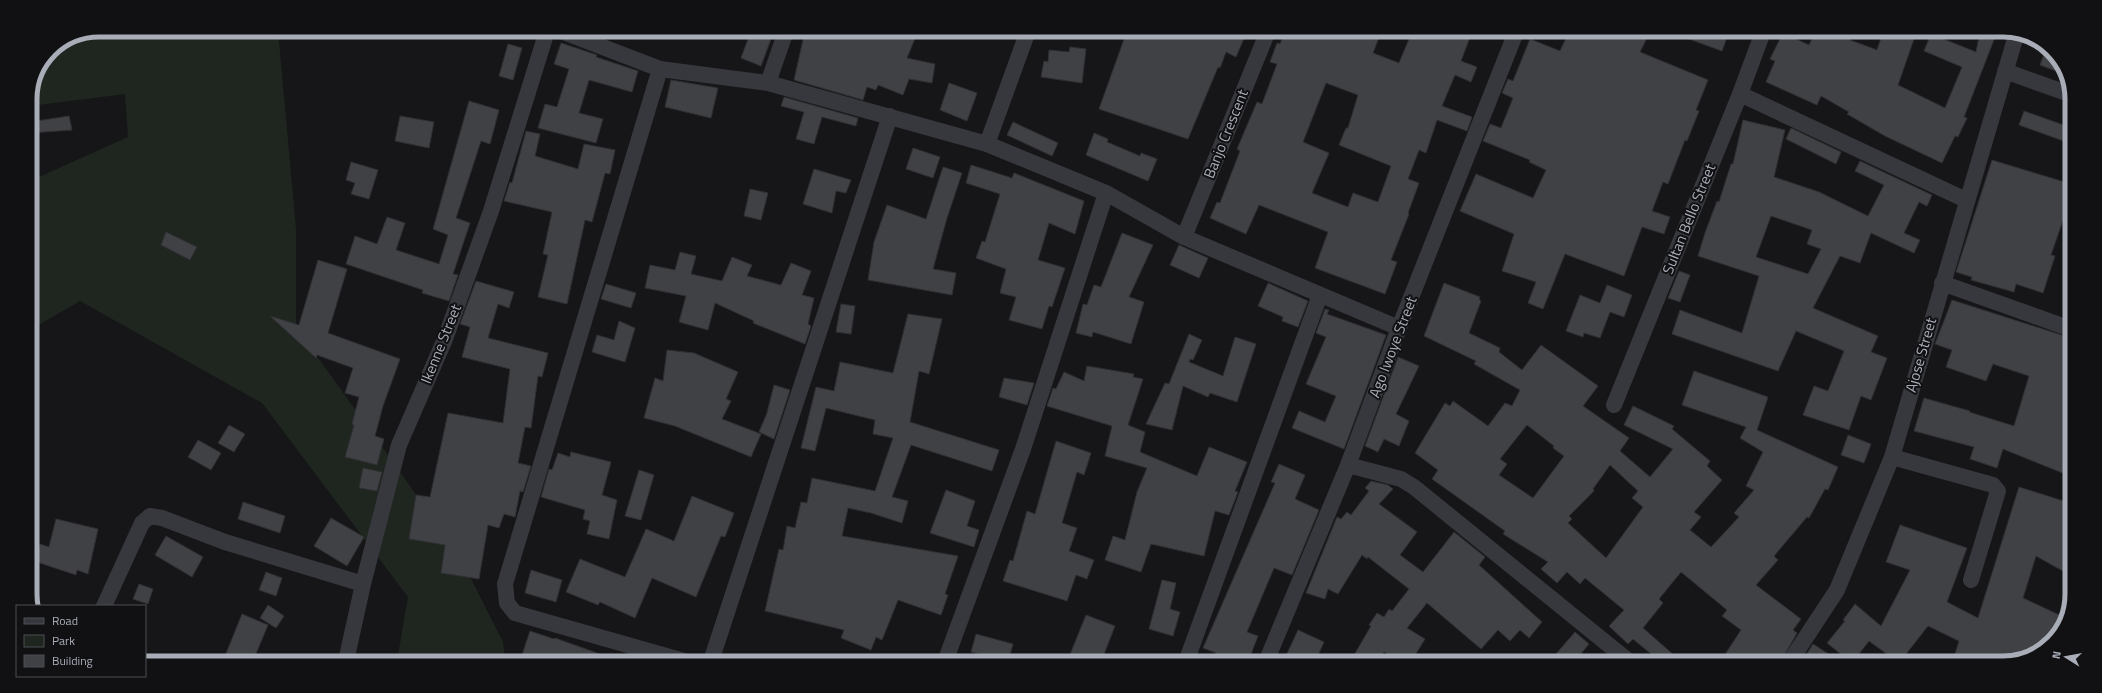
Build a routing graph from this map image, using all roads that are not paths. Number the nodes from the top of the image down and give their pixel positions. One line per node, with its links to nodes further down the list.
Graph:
1 (545, 37): 27 (street, Ikenne Street)
2 (577, 37): 9 (street)
3 (784, 37): 11 (street)
4 (1026, 37): 15 (street)
5 (1266, 37): 18 (street, Banjo Crescent)
6 (1514, 37): 22 (street, Ago Iwoye Street)
7 (1761, 37): 13 (street, Sultan Bello Street)
8 (2015, 38): 10 (street, Ajose Street)
9 (660, 69): 11 (street); 30 (street)
10 (2005, 71): 12 (street); 17 (street, Ajose Street)
11 (768, 83): 14 (street)
12 (2065, 92)
13 (1740, 94): 17 (street); 23 (street, Sultan Bello Street)
14 (890, 116): 15 (street); 31 (street)
15 (987, 144): 16 (street)
16 (1106, 194): 18 (street); 32 (street)
17 (1966, 200): 19 (street, Ajose Street)
18 (1184, 237): 20 (street)
19 (1942, 283): 21 (street); 24 (street, Ajose Street)
20 (1320, 295): 22 (street); 33 (street)
21 (2065, 327)
22 (1399, 328): 25 (street, Ago Iwoye Street)
23 (1614, 405)
24 (1892, 457): 26 (street); 36 (street, Ajose Street)
25 (1348, 465): 34 (street, Ago Iwoye Street); 35 (street)
26 (1971, 580)
27 (363, 584): 28 (street); 29 (street, Ikenne Street)
28 (104, 605)
29 (347, 656)
30 (666, 656)
31 (713, 656)
32 (947, 656)
33 (1188, 656)
34 (1268, 656)
35 (1624, 656)
36 (1794, 656)

